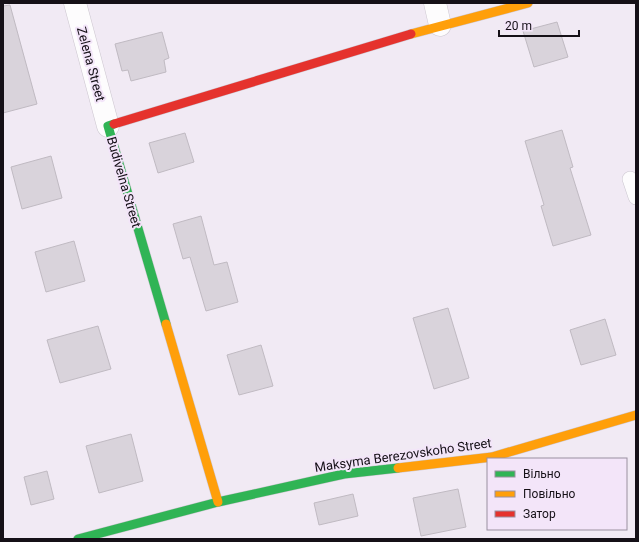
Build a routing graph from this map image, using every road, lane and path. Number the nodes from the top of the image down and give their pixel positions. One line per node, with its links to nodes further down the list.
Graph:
1 (75, 3): 5 (street, Zelena Street)
2 (435, 3): 4 (street)
3 (528, 3): 4 (street, Budivelna Street)
4 (440, 25): 5 (street, Budivelna Street)
5 (108, 126): 9 (street, Budivelna Street)
6 (630, 179): 7 (lane)
7 (636, 198)
8 (636, 415): 9 (street, Maksyma Berezovskoho Street)
9 (218, 502): 10 (street, Maksyma Berezovskoho Street)
10 (78, 539)

